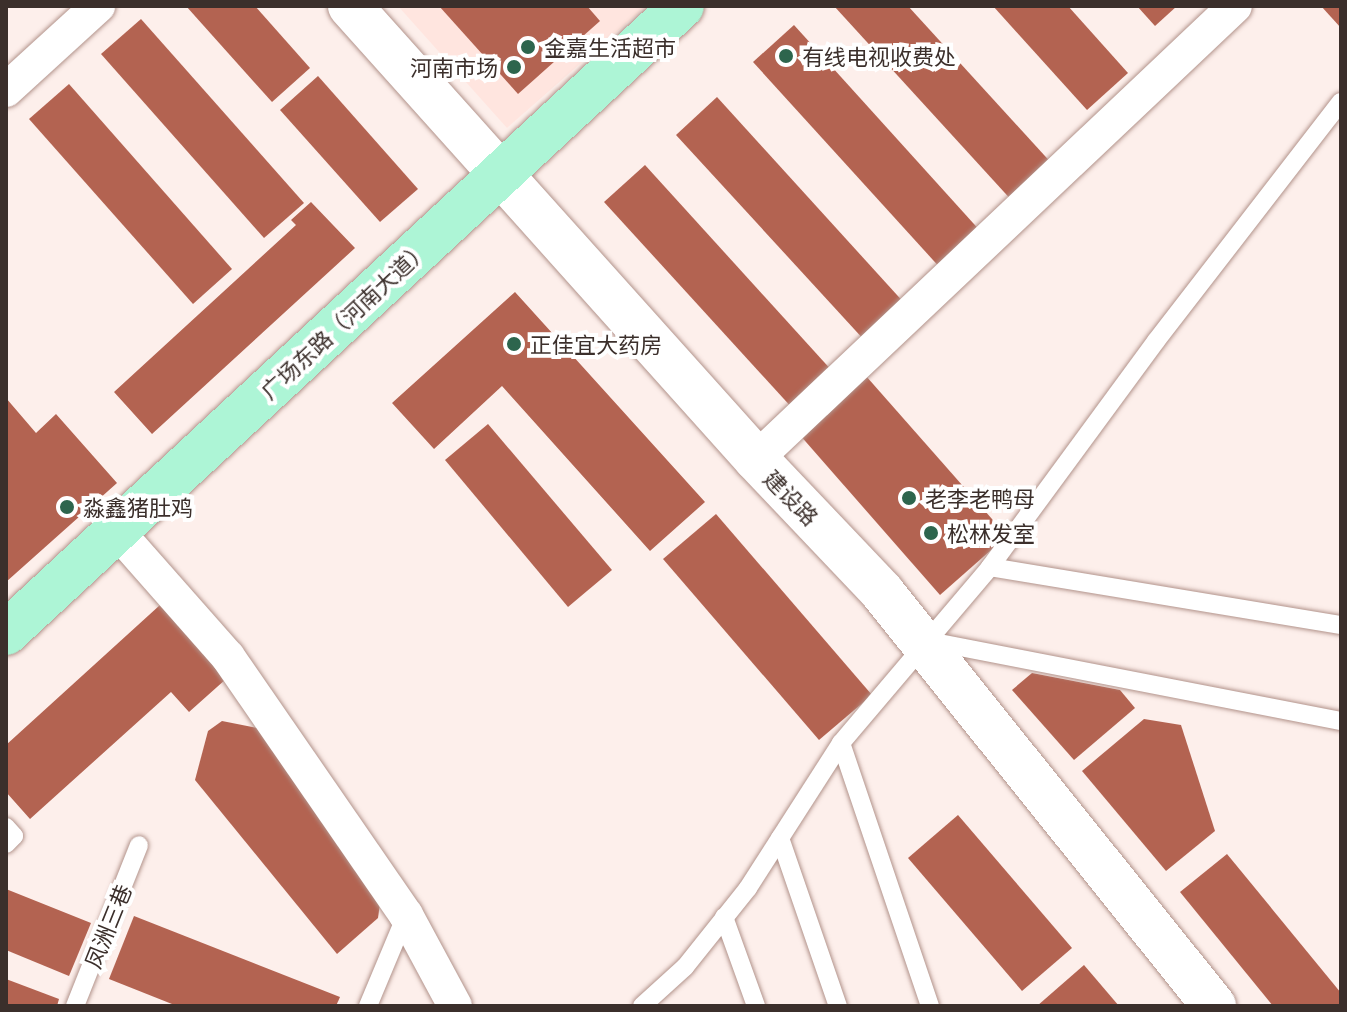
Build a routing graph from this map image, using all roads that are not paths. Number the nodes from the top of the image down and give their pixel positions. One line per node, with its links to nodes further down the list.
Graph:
1 (98, 6): 5 (street)
2 (350, 6): 7 (main road, 建设路)
3 (682, 6): 7 (main road, 广场东路（河南大道）)
4 (1235, 6): 8 (street)
5 (6, 90)
6 (1341, 102): 10 (lane)
7 (500, 175): 8 (main road, 建设路); 9 (main road, 广场东路（河南大道）)
8 (756, 459): 30 (main road, 建设路)
9 (116, 530): 12 (main road, 广场东路（河南大道）); 20 (street)
10 (990, 567): 11 (lane); 13 (lane)
11 (1341, 625)
12 (6, 633)
13 (926, 640): 14 (lane); 15 (lane)
14 (1341, 721)
15 (841, 743): 17 (lane); 29 (lane)
16 (6, 827): 18 (lane)
17 (780, 838): 21 (lane); 28 (lane)
18 (6, 844)
19 (139, 845): 23 (lane, 凤洲三巷)
20 (406, 915): 24 (lane); 25 (street)
21 (724, 917): 22 (lane); 27 (lane)
22 (663, 998): 26 (lane)
23 (75, 1006)
24 (368, 1006)
25 (455, 1006)
26 (642, 1006)
27 (756, 1006)
28 (838, 1006)
29 (930, 1006)
30 (1214, 1006)

